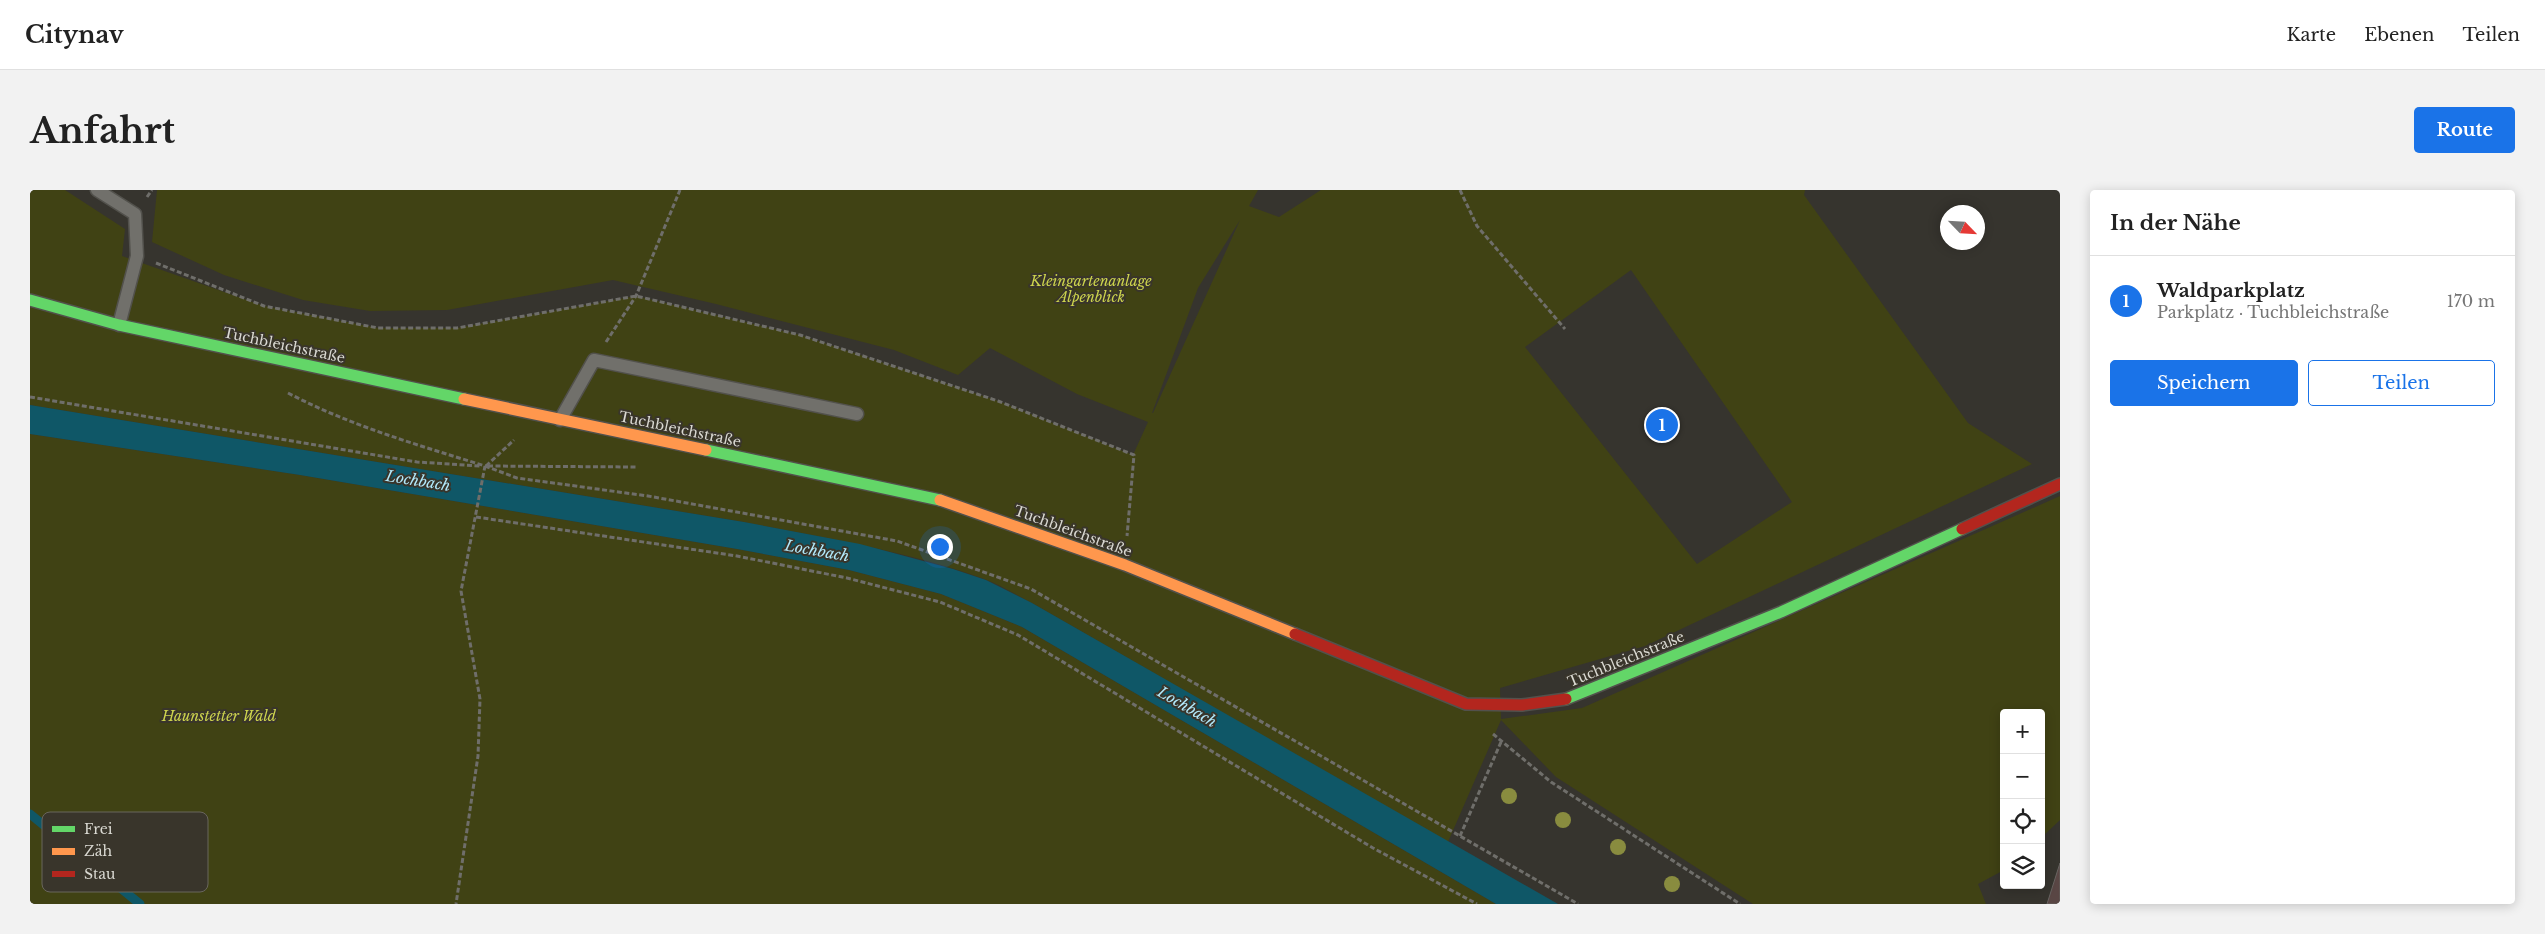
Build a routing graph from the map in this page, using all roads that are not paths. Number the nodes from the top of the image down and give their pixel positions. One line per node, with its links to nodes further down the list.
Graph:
1 (97, 190): 3 (lane)
2 (30, 300): 3 (street, Tuchbleichstraße)
3 (119, 325): 5 (street, Tuchbleichstraße)
4 (857, 414): 5 (lane)
5 (560, 420): 6 (street, Tuchbleichstraße)
6 (2060, 484)

